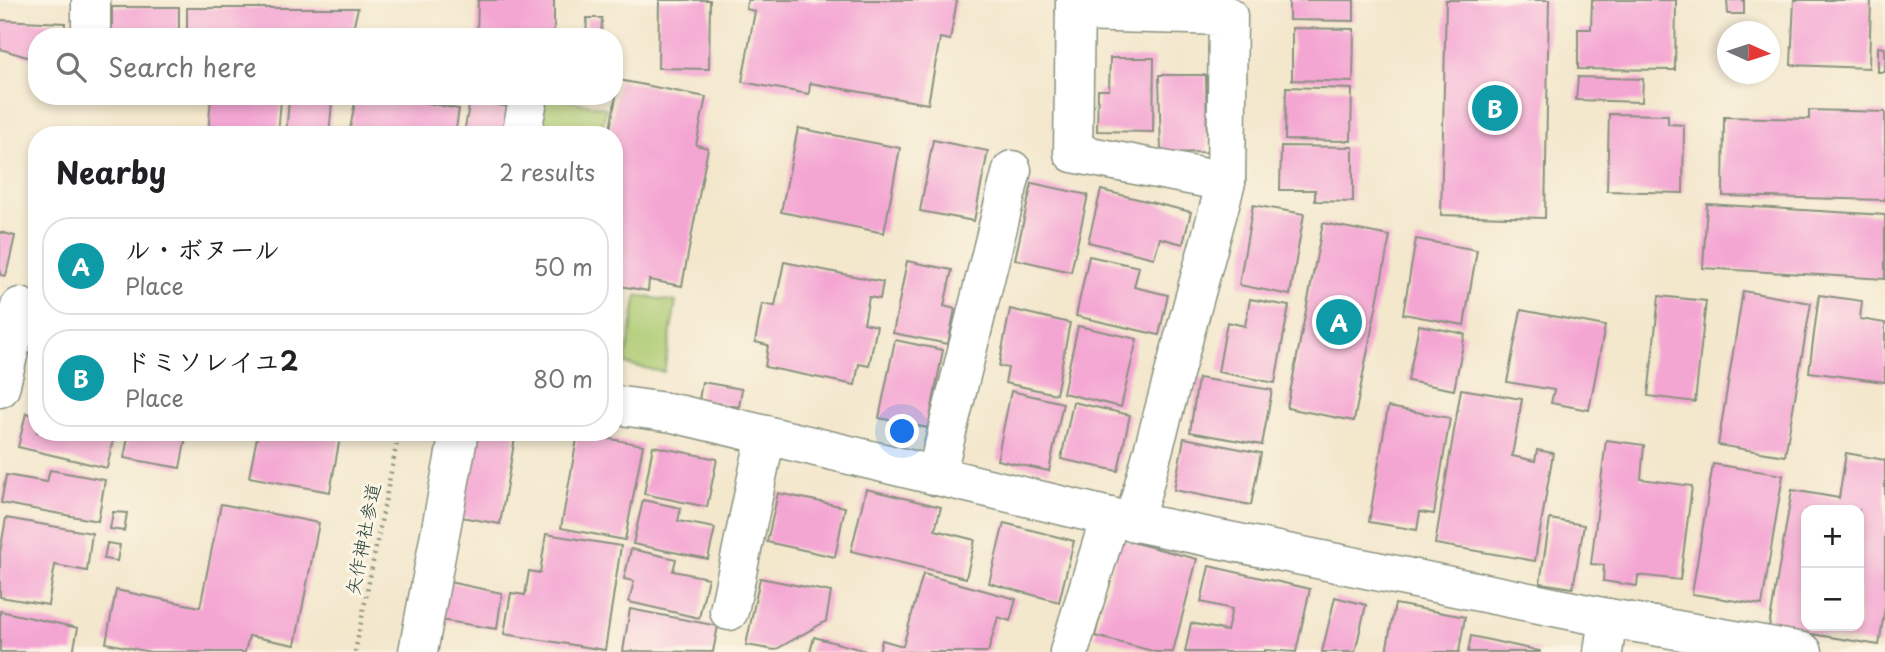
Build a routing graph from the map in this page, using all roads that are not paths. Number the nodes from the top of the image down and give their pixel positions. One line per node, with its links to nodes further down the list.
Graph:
1 (91, 0): 3 (street)
2 (1075, 6): 7 (street); 7 (street)
3 (91, 28)
4 (527, 105): 5 (street)
5 (523, 126)
6 (1012, 170): 13 (street)
7 (1226, 182): 14 (street)
8 (19, 307): 9 (street)
9 (0, 388)
10 (623, 406): 11 (street)
11 (766, 435): 13 (street); 15 (street)
12 (457, 441): 17 (street)
13 (936, 475): 14 (street)
14 (1122, 519): 16 (street); 18 (street)
15 (729, 611)
16 (1605, 635): 19 (street)
17 (418, 652)
18 (1069, 652)
19 (1803, 652)

